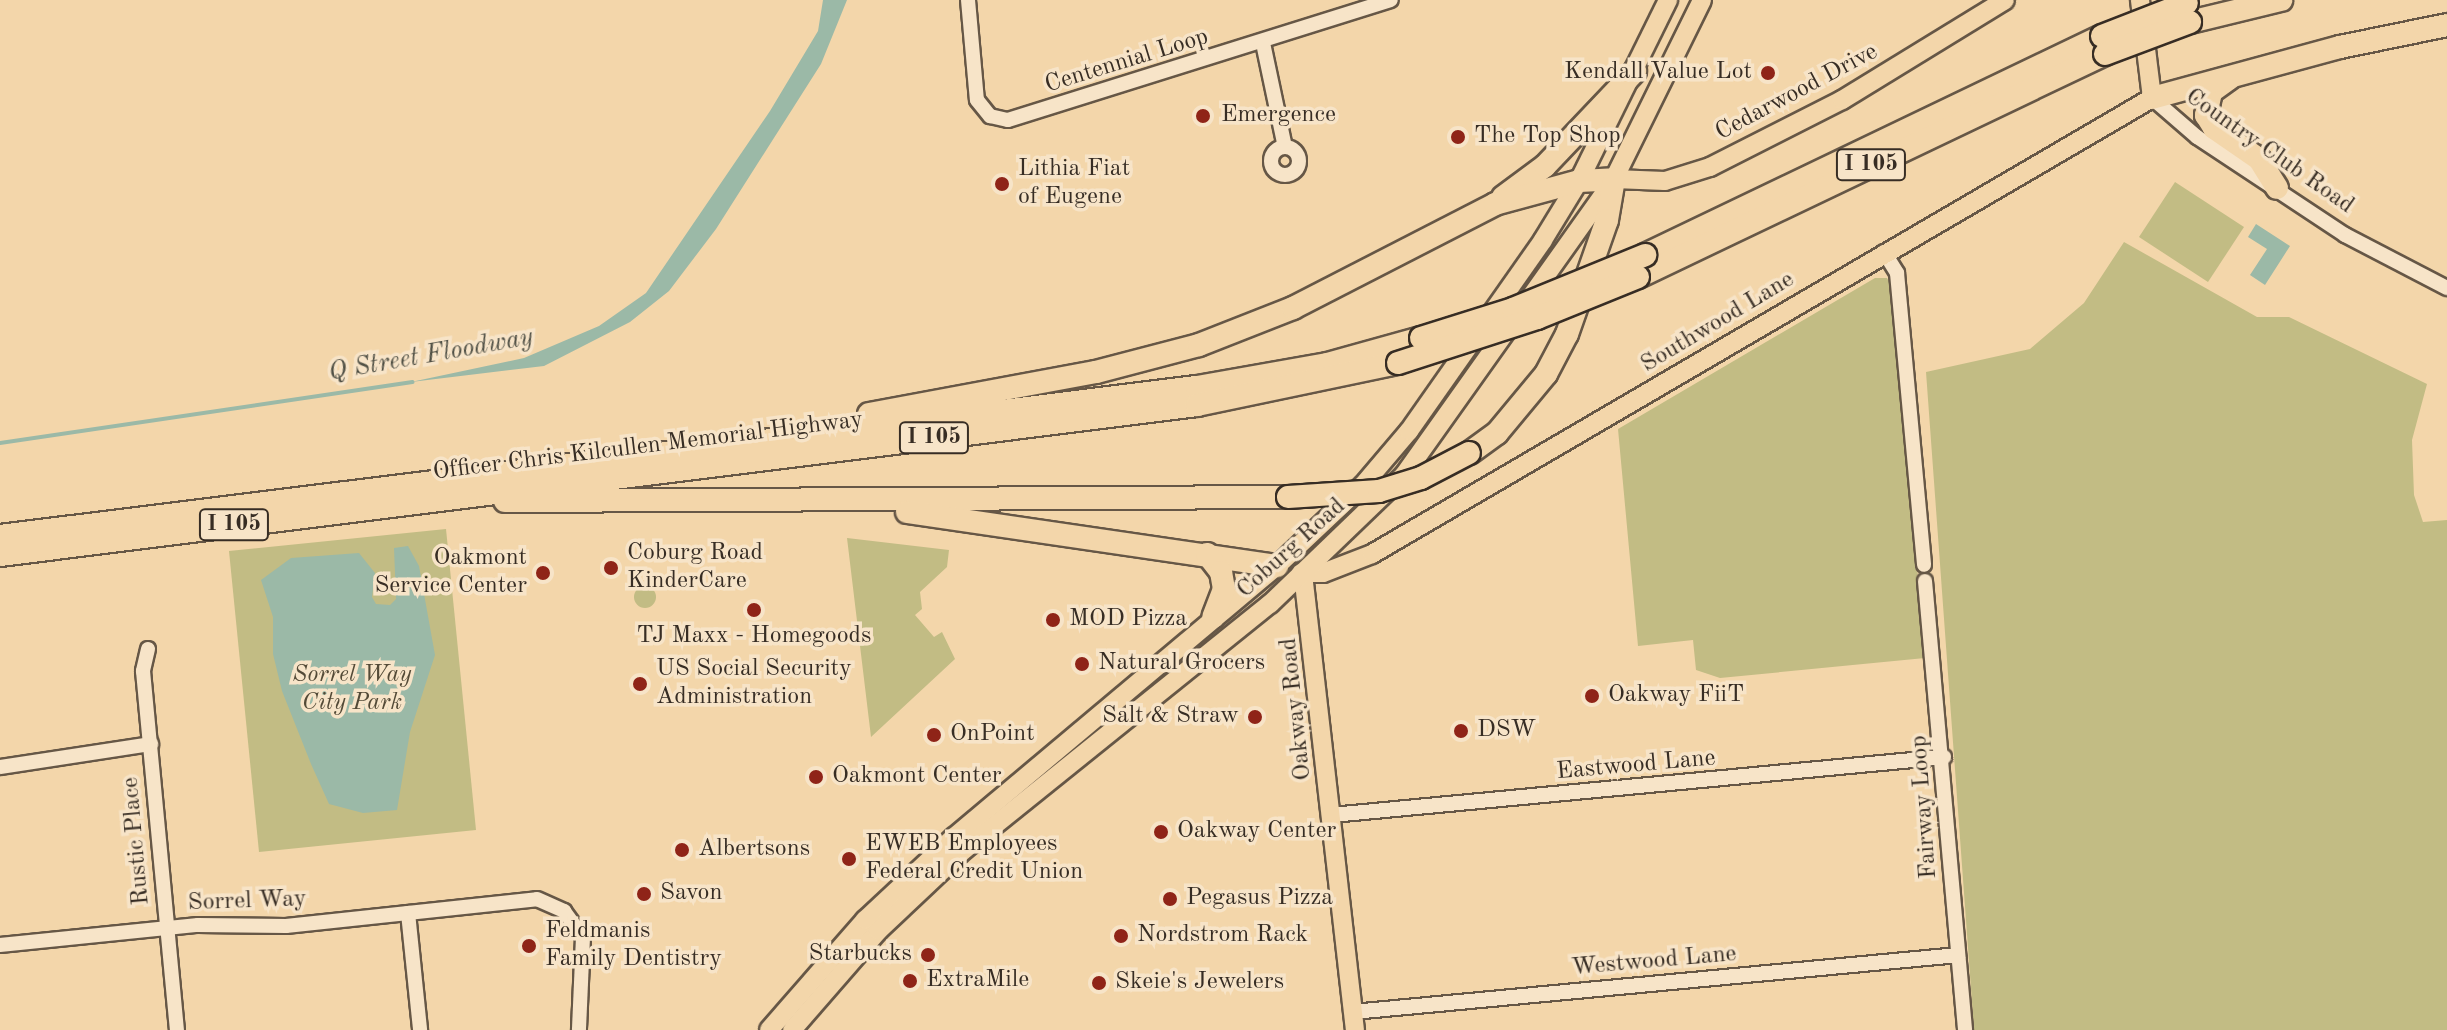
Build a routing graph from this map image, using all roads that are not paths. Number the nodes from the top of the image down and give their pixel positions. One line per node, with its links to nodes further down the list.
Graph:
1 (968, 0): 10 (street, Centennial Loop)
2 (1391, 0): 10 (street, Centennial Loop)
3 (1668, 0): 12 (main road, Coburg Road)
4 (1702, 0): 16 (main road, Coburg Road)
5 (2140, 0): 14 (main road, Country Club Road)
6 (2281, 0): 8 (highway, Officer Chris Kilcullen Memorial Highway / I 105)
7 (1991, 3): 16 (main road, Cedarwood Drive)
8 (2193, 8): 11 (highway, Officer Chris Kilcullen Memorial Highway / I 105, bridge)
9 (2447, 25): 13 (highway)
10 (1263, 43): 15 (street)
11 (2103, 45): 22 (highway, Officer Chris Kilcullen Memorial Highway / I 105, bridge); 23 (highway, Officer Chris Kilcullen Memorial Highway / I 105, bridge)
12 (1635, 71): 17 (main road, Coburg Road); 19 (highway)
13 (2233, 76): 14 (highway); 18 (highway)
14 (2152, 98): 18 (street, Country Club Road); 20 (main road, Southwood Lane)
15 (1285, 147)
16 (1614, 179): 17 (highway); 24 (highway, bridge); 30 (main road, Coburg Road)
17 (1579, 181): 19 (highway); 29 (main road, Coburg Road)
18 (2277, 188): 21 (street, Country Club Road)
19 (1522, 189): 22 (highway)
20 (1884, 252): 28 (street); 30 (main road, Southwood Lane)
21 (2447, 288)
22 (633, 458): 25 (highway, Officer Chris Kilcullen Memorial Highway / I 105)
23 (468, 496): 24 (highway); 27 (highway, Officer Chris Kilcullen Memorial Highway / I 105)
24 (834, 502): 26 (highway)
25 (0, 536)
26 (1207, 554): 29 (highway); 32 (highway)
27 (0, 555)
28 (1924, 565)
29 (1277, 566): 30 (main road); 32 (main road, Coburg Road)
30 (1303, 574): 37 (main road, Oakway Road); 38 (main road, Coburg Road)
31 (1925, 581): 35 (street, Fairway Loop)
32 (1213, 617): 38 (main road, Coburg Road)
33 (148, 649): 34 (street, Rustic Place)
34 (151, 744): 36 (street); 40 (street, Rustic Place)
35 (1944, 757): 37 (street, Eastwood Lane); 42 (street, Fairway Loop)
36 (0, 767)
37 (1332, 815): 43 (main road, Oakway Road)
38 (960, 843): 47 (main road, Coburg Road); 48 (main road, Coburg Road)
39 (408, 913): 40 (street, Sorrel Way); 45 (street); 46 (street, Sorrel Way)
40 (167, 927): 41 (street, Sorrel Way); 44 (street, Rustic Place)
41 (0, 945)
42 (1958, 955): 43 (street, Westwood Lane); 49 (street, Fairway Loop)
43 (1354, 1021)
44 (177, 1030)
45 (420, 1030)
46 (579, 1030)
47 (769, 1030)
48 (792, 1030)
49 (1965, 1030)

